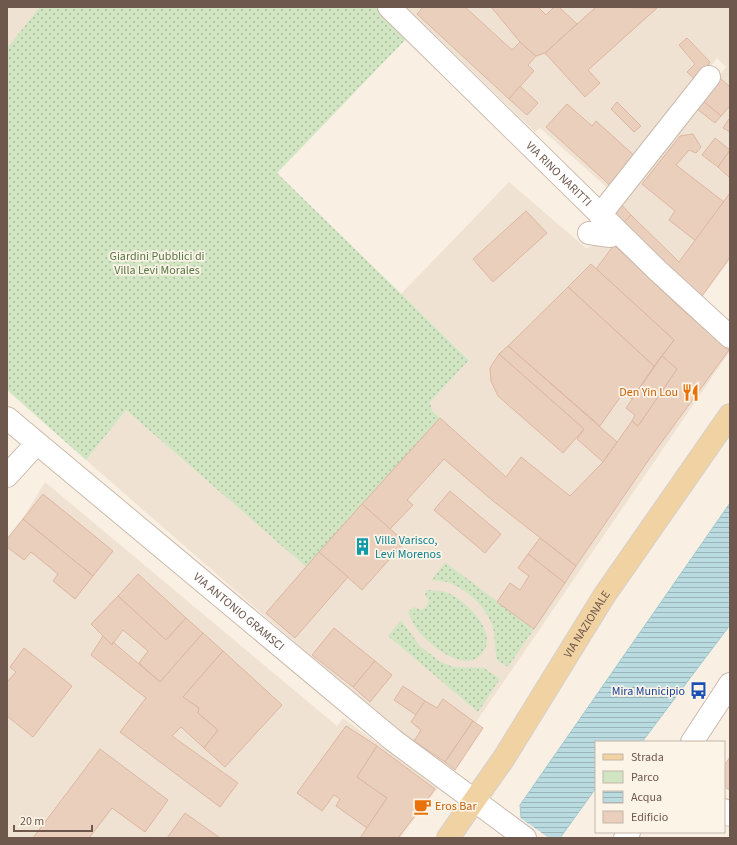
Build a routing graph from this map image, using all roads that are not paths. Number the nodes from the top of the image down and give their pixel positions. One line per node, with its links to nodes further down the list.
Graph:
1 (389, 7): 3 (street, VIA RINO NARITTI)
2 (709, 77): 3 (street)
3 (594, 224): 4 (street, VIA RINO NARITTI)
4 (730, 337)
5 (730, 414): 11 (main road, VIA NAZIONALE)
6 (7, 418): 7 (street, VIA ANTONIO GRAMSCI)
7 (36, 444): 8 (street); 11 (street, VIA ANTONIO GRAMSCI)
8 (7, 476)
9 (730, 684): 10 (street)
10 (693, 741)
11 (474, 801): 12 (street, VIA ANTONIO GRAMSCI); 13 (main road, VIA NAZIONALE)
12 (517, 832)
13 (448, 838)

